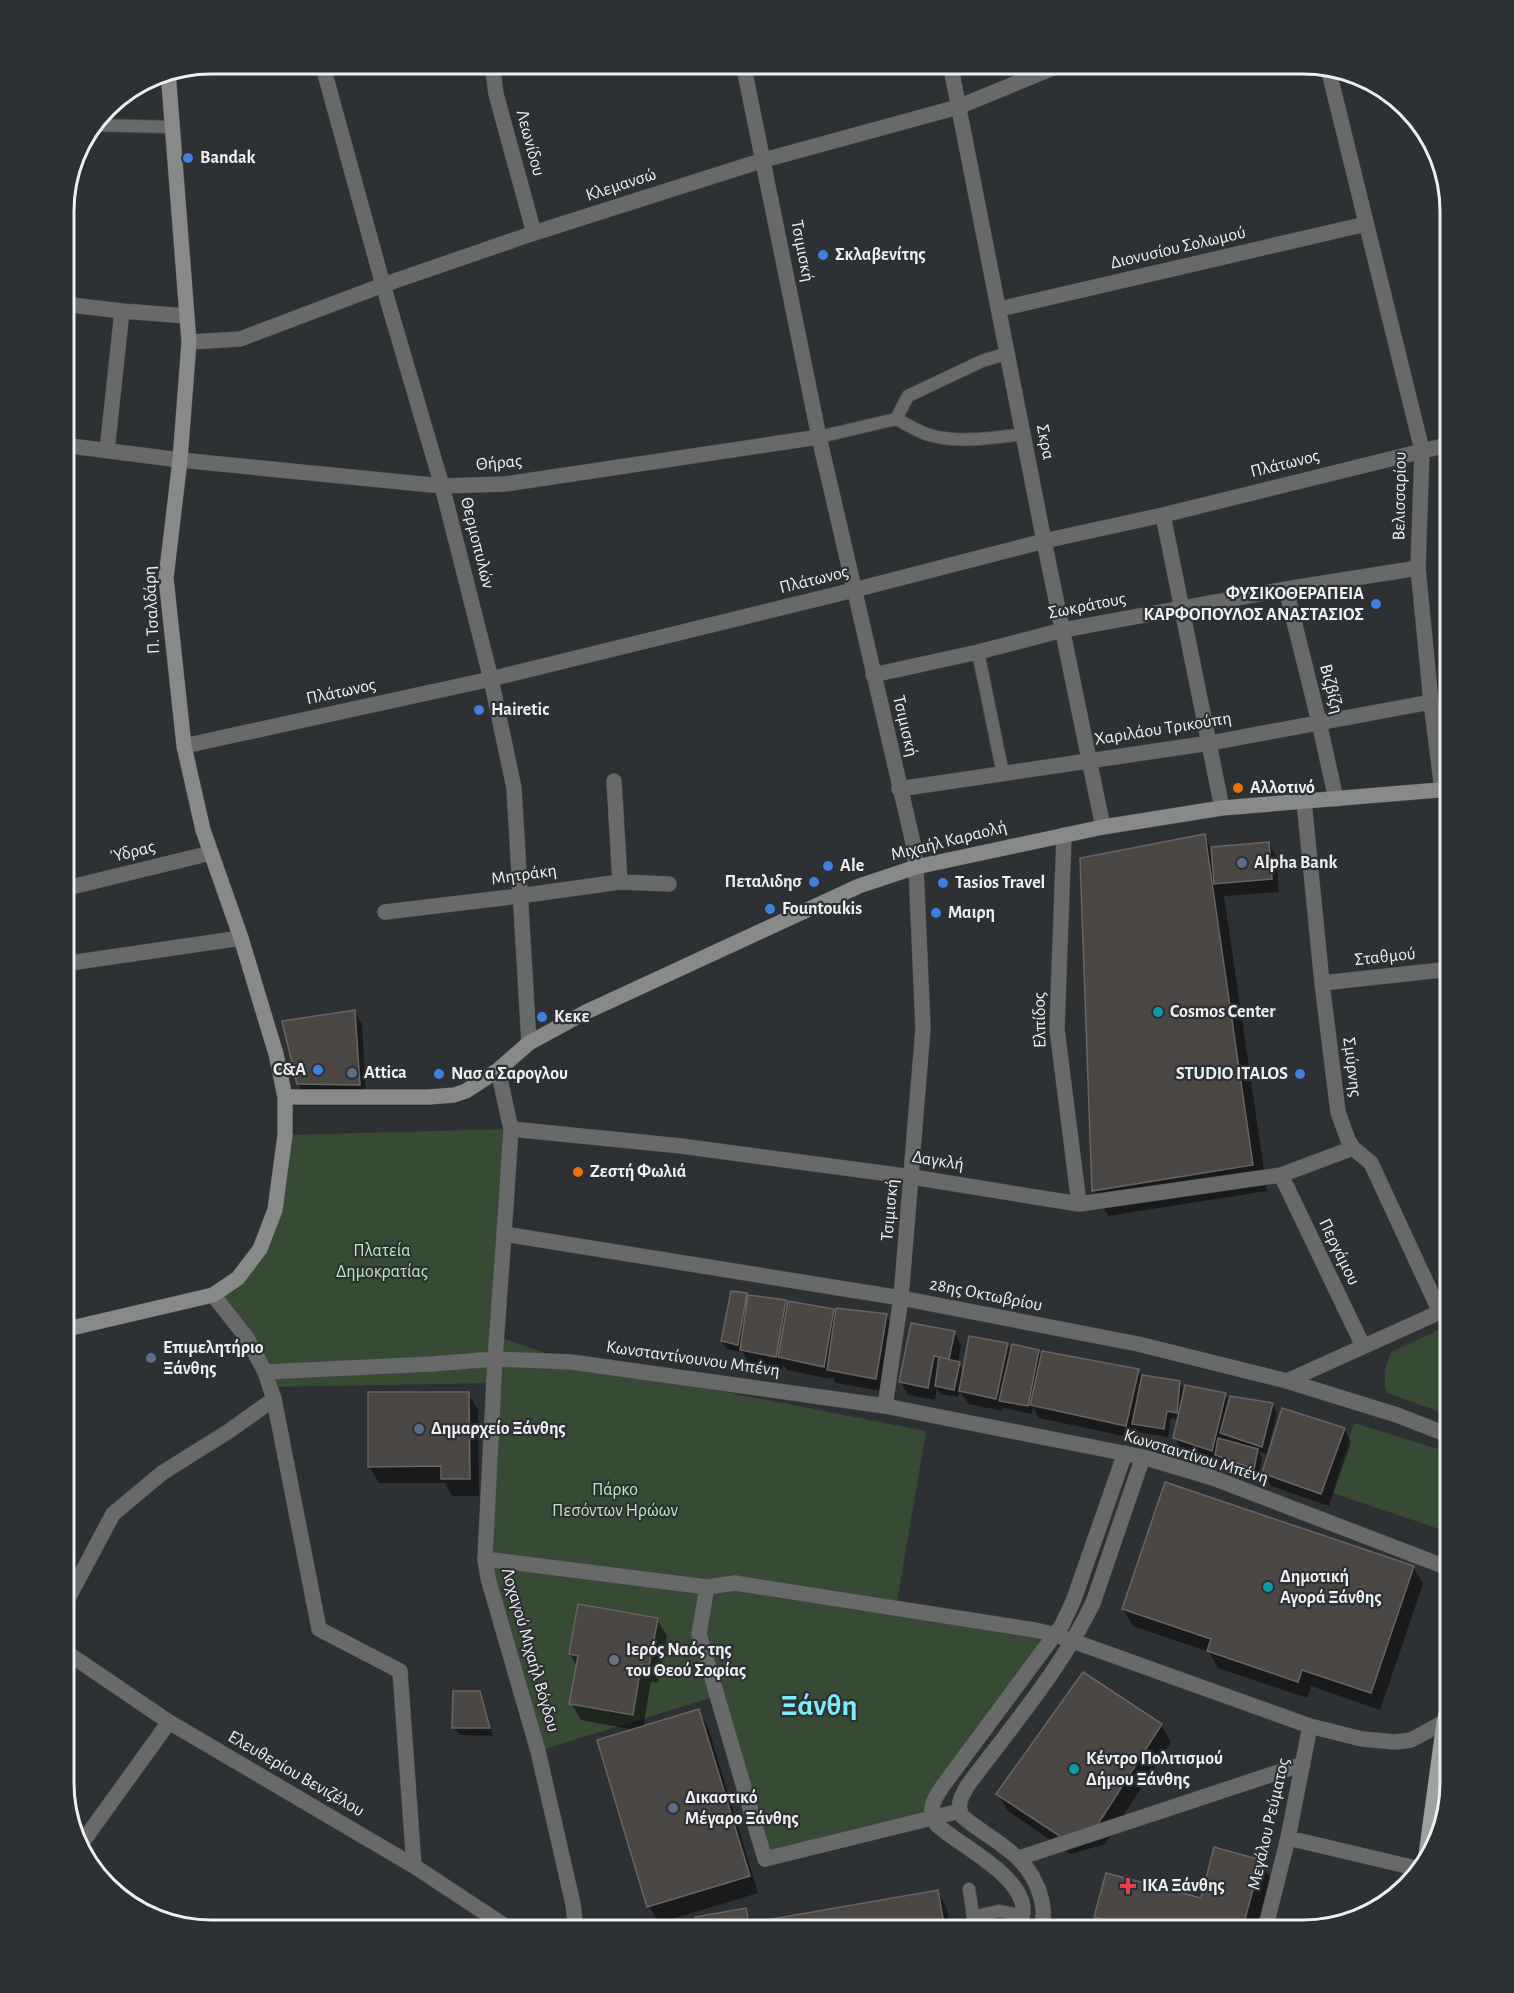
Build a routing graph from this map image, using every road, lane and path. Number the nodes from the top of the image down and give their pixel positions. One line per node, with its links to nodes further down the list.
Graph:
1 (325, 74): 14 (street, Θερμοπυλών)
2 (493, 74): 13 (street, Λεωνίδου)
3 (745, 74): 11 (street, Τσιμισκή)
4 (952, 74): 8 (street, Σκρα)
5 (1038, 74): 8 (street, Κλεμανσώ)
6 (1330, 76): 12 (street, Βελισσαρίου)
7 (169, 80): 10 (main road, Π. Τσαλδάρη)
8 (958, 107): 11 (street, Κλεμανσώ); 16 (street, Σκρα)
9 (103, 125): 10 (lane)
10 (172, 127): 18 (main road, Π. Τσαλδάρη)
11 (764, 160): 13 (street, Κλεμανσώ); 23 (street, Τσιμισκή)
12 (1366, 224): 16 (street, Διονυσίου Σολωμού); 26 (street, Βελισσαρίου)
13 (534, 233): 14 (street, Κλεμανσώ)
14 (383, 285): 19 (street, Κλεμανσώ); 29 (street, Θερμοπυλών)
15 (74, 305): 17 (street)
16 (1000, 309): 20 (street, Σκρα)
17 (122, 312): 18 (street); 27 (street)
18 (187, 316): 19 (main road, Π. Τσαλδάρη)
19 (189, 342): 28 (main road, Π. Τσαλδάρη)
20 (1008, 353): 21 (lane); 22 (street, Σκρα)
21 (896, 419): 22 (lane); 23 (lane)
22 (1024, 434): 31 (street, Σκρα)
23 (819, 437): 29 (street, Θήρας); 34 (street, Τσιμισκή)
24 (74, 446): 27 (street, Θήρας)
25 (1440, 446): 26 (street, Πλάτωνος)
26 (1422, 450): 30 (street, Πλάτωνος); 32 (street, Βελισσαρίου)
27 (107, 451): 28 (street, Θήρας)
28 (180, 460): 29 (street, Θήρας); 43 (main road, Π. Τσαλδάρη)
29 (442, 486): 39 (street, Θερμοπυλών)
30 (1163, 515): 31 (street, Πλάτωνος); 35 (street)
31 (1044, 541): 34 (street, Πλάτωνος); 36 (street, Σκρα)
32 (1418, 568): 33 (street, Σωκράτους); 40 (street, Βελισσαρίου)
33 (1286, 589): 35 (street, Σωκράτους); 41 (street, Βιζβίζη)
34 (854, 590): 38 (street, Τσιμισκή); 39 (street, Πλάτωνος)
35 (1181, 608): 36 (street, Σωκράτους); 42 (street)
36 (1063, 630): 37 (street, Σωκράτους); 45 (street, Σκρα)
37 (978, 652): 38 (street, Σωκράτους); 46 (lane)
38 (873, 675): 48 (street, Τσιμισκή)
39 (491, 679): 43 (street, Πλάτωνος); 60 (street, Θερμοπυλών)
40 (1431, 702): 41 (street, Χαριλάου Τρικούπη); 44 (street, Βελισσαρίου)
41 (1319, 722): 42 (street, Χαριλάου Τρικούπη); 50 (street, Βιζβίζη)
42 (1210, 742): 45 (street, Χαριλάου Τρικούπη); 52 (street)
43 (184, 746): 55 (main road, Π. Τσαλδάρη)
44 (1440, 754)
45 (1090, 760): 46 (street, Χαριλάου Τρικούπη); 53 (street, Σκρα)
46 (1003, 774): 48 (street, Χαριλάου Τρικούπη)
47 (614, 782): 57 (street)
48 (900, 789): 56 (street, Τσιμισκή)
49 (1440, 790): 50 (main road, Μιχαήλ Καραολή)
50 (1336, 799): 51 (main road, Μιχαήλ Καραολή)
51 (1304, 801): 52 (main road, Μιχαήλ Καραολή); 65 (street, Σμύρνης)
52 (1222, 808): 53 (main road, Μιχαήλ Καραολή)
53 (1103, 827): 54 (main road, Μιχαήλ Καραολή)
54 (1064, 835): 56 (main road, Μιχαήλ Καραολή); 73 (street, Ελπίδος)
55 (211, 853): 59 (street, Ύδρας); 62 (main road, Π. Τσαλδάρη)
56 (916, 867): 66 (main road, Μιχαήλ Καραολή); 72 (street, Τσιμισκή)
57 (620, 882): 58 (street, Μητράκη); 60 (street, Μητράκη)
58 (669, 884)
59 (74, 886)
60 (519, 896): 61 (street, Μητράκη); 66 (street, Θερμοπυλών)
61 (385, 912)
62 (241, 938): 63 (street); 68 (main road, Π. Τσαλδάρη)
63 (74, 962)
64 (1440, 970): 65 (street, Σταθμού)
65 (1322, 983): 70 (street, Σμύρνης)
66 (529, 1043): 67 (main road, Μιχαήλ Καραολή)
67 (498, 1070): 68 (main road, Μιχαήλ Καραολή); 69 (street, Λοχαγού Μιχαήλ Βόγδου)
68 (285, 1096): 75 (main road, Π. Τσαλδάρη)
69 (511, 1129): 72 (street, Δαγκλή); 74 (street, Λοχαγού Μιχαήλ Βόγδου)
70 (1353, 1148): 71 (street, Δαγκλή); 77 (street, Σμύρνης)
71 (1281, 1175): 73 (street, Δαγκλή); 80 (street, Περγάμου)
72 (912, 1177): 73 (street, Δαγκλή); 76 (street, Τσιμισκή)
73 (1079, 1204)
74 (504, 1234): 76 (street, 28ης Οκτωβρίου); 81 (street, Λοχαγού Μιχαήλ Βόγδου)
75 (213, 1295): 79 (main road); 82 (street)
76 (902, 1298): 83 (street, 28ης Οκτωβρίου); 85 (street, Τσιμισκή)
77 (1440, 1299)
78 (1440, 1311): 80 (street)
79 (73, 1328)
80 (1363, 1346): 83 (street)
81 (495, 1359): 82 (street, Κωνσταντίνουνου Μπένη); 85 (street, Κωνσταντίνουνου Μπένη); 89 (street, Λοχαγού Μιχαήλ Βόγδου)
82 (265, 1372): 84 (street)
83 (1287, 1381): 86 (street, 28ης Οκτωβρίου)
84 (274, 1399): 92 (street); 107 (street)
85 (885, 1406): 87 (street, Κωνσταντίνου Μπένη)
86 (1440, 1432)
87 (1125, 1453): 88 (street, Κωνσταντίνου Μπένη); 93 (street)
88 (1143, 1457): 90 (street, Κωνσταντίνου Μπένη); 94 (street)
89 (485, 1559): 91 (street); 111 (street, Λοχαγού Μιχαήλ Βόγδου)
90 (1440, 1565)
91 (707, 1587): 93 (street); 102 (street)
92 (73, 1589)
93 (1056, 1635): 94 (street); 102 (street)
94 (1074, 1640): 98 (street); 101 (street)
95 (73, 1657): 96 (street, Ελευθερίου Βενιζέλου)
96 (169, 1722): 104 (street); 107 (street, Ελευθερίου Βενιζέλου)
97 (1440, 1724): 98 (street)
98 (1310, 1726): 100 (street, Μεγάλου Ρεύματος)
99 (1440, 1752): 103 (main road)
100 (1303, 1764): 105 (street, Μεγάλου Ρεύματος); 106 (street)
101 (960, 1811): 102 (street); 106 (street)
102 (932, 1818): 115 (street)
103 (1428, 1837)
104 (86, 1838)
105 (1288, 1838): 108 (street); 117 (street, Μεγάλου Ρεύματος)
106 (1019, 1858): 116 (street)
107 (414, 1866): 110 (street, Ελευθερίου Βενιζέλου)
108 (1411, 1867)
109 (969, 1890): 112 (lane)
110 (491, 1920)
111 (575, 1920)
112 (973, 1920)
113 (982, 1920): 114 (lane)
114 (1015, 1920)
115 (1020, 1920)
116 (1044, 1920)
117 (1268, 1920)

